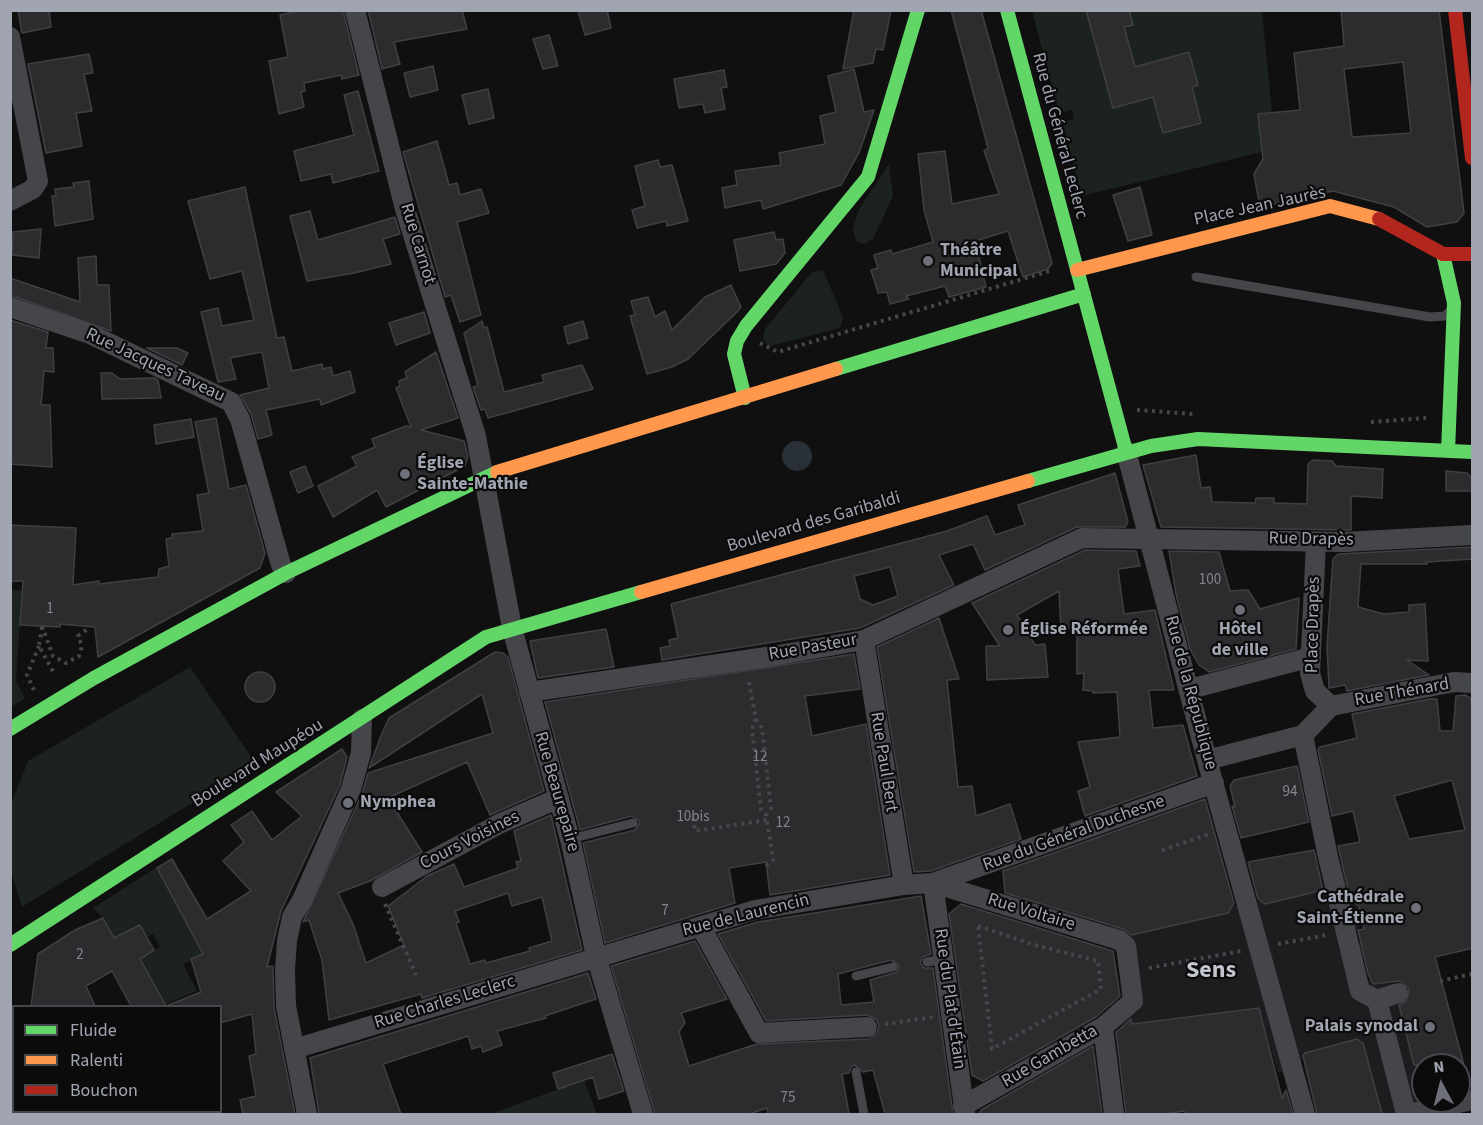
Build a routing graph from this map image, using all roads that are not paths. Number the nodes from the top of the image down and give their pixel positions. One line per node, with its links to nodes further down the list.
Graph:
1 (355, 10): 21 (street, Rue Carnot)
2 (918, 10): 17 (main road)
3 (1006, 10): 10 (main road, Rue du Général Leclerc)
4 (1455, 10): 6 (main road)
5 (10, 37): 7 (street)
6 (1473, 158)
7 (10, 201)
8 (1443, 254): 9 (main road); 10 (main road, Place Jean Jaurès); 13 (main road)
9 (1473, 254)
10 (1077, 270): 12 (main road, Rue de la République)
11 (1196, 278): 15 (lane)
12 (1084, 294): 17 (main road); 18 (main road, Rue de la République)
13 (1454, 303): 15 (lane); 16 (main road)
14 (10, 307): 25 (street, Rue Jacques Taveau)
15 (1430, 317): 16 (lane)
16 (1454, 343): 19 (main road)
17 (745, 398): 21 (main road)
18 (1126, 451): 19 (main road); 23 (street, Rue de la République); 26 (main road, Boulevard des Garibaldi)
19 (1448, 451): 20 (main road)
20 (1473, 452)
21 (484, 476): 25 (main road); 26 (street, Rue Carnot)
22 (1473, 535): 24 (street, Rue Drapès)
23 (1149, 537): 24 (street, Rue Drapès); 27 (street, Rue Pasteur); 30 (street, Rue de la République)
24 (1316, 542): 28 (street, Place Drapès)
25 (286, 573): 34 (main road)
26 (512, 628): 31 (street, Rue Beaurepaire); 33 (main road, Boulevard Maupéou)
27 (864, 640): 31 (street, Rue Pasteur); 43 (street, Rue Paul Bert)
28 (1311, 657): 30 (street); 32 (street, Place Drapès)
29 (1473, 683): 32 (street, Rue Thénard)
30 (1190, 689): 36 (street, Rue de la République)
31 (529, 692): 38 (street, Rue Beaurepaire)
32 (1331, 706): 35 (street)
33 (362, 719): 45 (main road, Boulevard Maupéou); 54 (street)
34 (10, 729)
35 (1303, 735): 36 (street); 50 (street)
36 (1207, 760): 37 (street, Rue de la République)
37 (1214, 783): 41 (street, Rue du Général Duchesne); 62 (street, Rue de la République)
38 (559, 798): 40 (street, Rue Beaurepaire); 42 (street, Cours Voisines)
39 (633, 823): 40 (lane)
40 (570, 839): 46 (street, Rue Beaurepaire)
41 (933, 883): 43 (street, Rue de Laurencin); 51 (street, Rue Voltaire); 57 (street, Rue du Plat d'Étain)
42 (388, 884)
43 (904, 885): 44 (street, Rue de Laurencin)
44 (701, 927): 46 (street, Rue de Laurencin); 53 (street)
45 (10, 945)
46 (597, 956): 54 (street, Rue Charles Leclerc); 59 (street, Rue Beaurepaire)
47 (893, 968): 48 (lane)
48 (856, 976)
49 (1398, 993): 50 (street)
50 (1377, 1000): 63 (street)
51 (1133, 1001): 52 (street, Rue Gambetta)
52 (1103, 1027): 57 (street, Rue Gambetta); 61 (street)
53 (855, 1030)
54 (294, 1049): 58 (street)
55 (856, 1072): 60 (lane)
56 (1473, 1100): 63 (street)
57 (964, 1110)
58 (307, 1114)
59 (644, 1114)
60 (864, 1114)
61 (1114, 1114)
62 (1305, 1114)
63 (1407, 1114)

